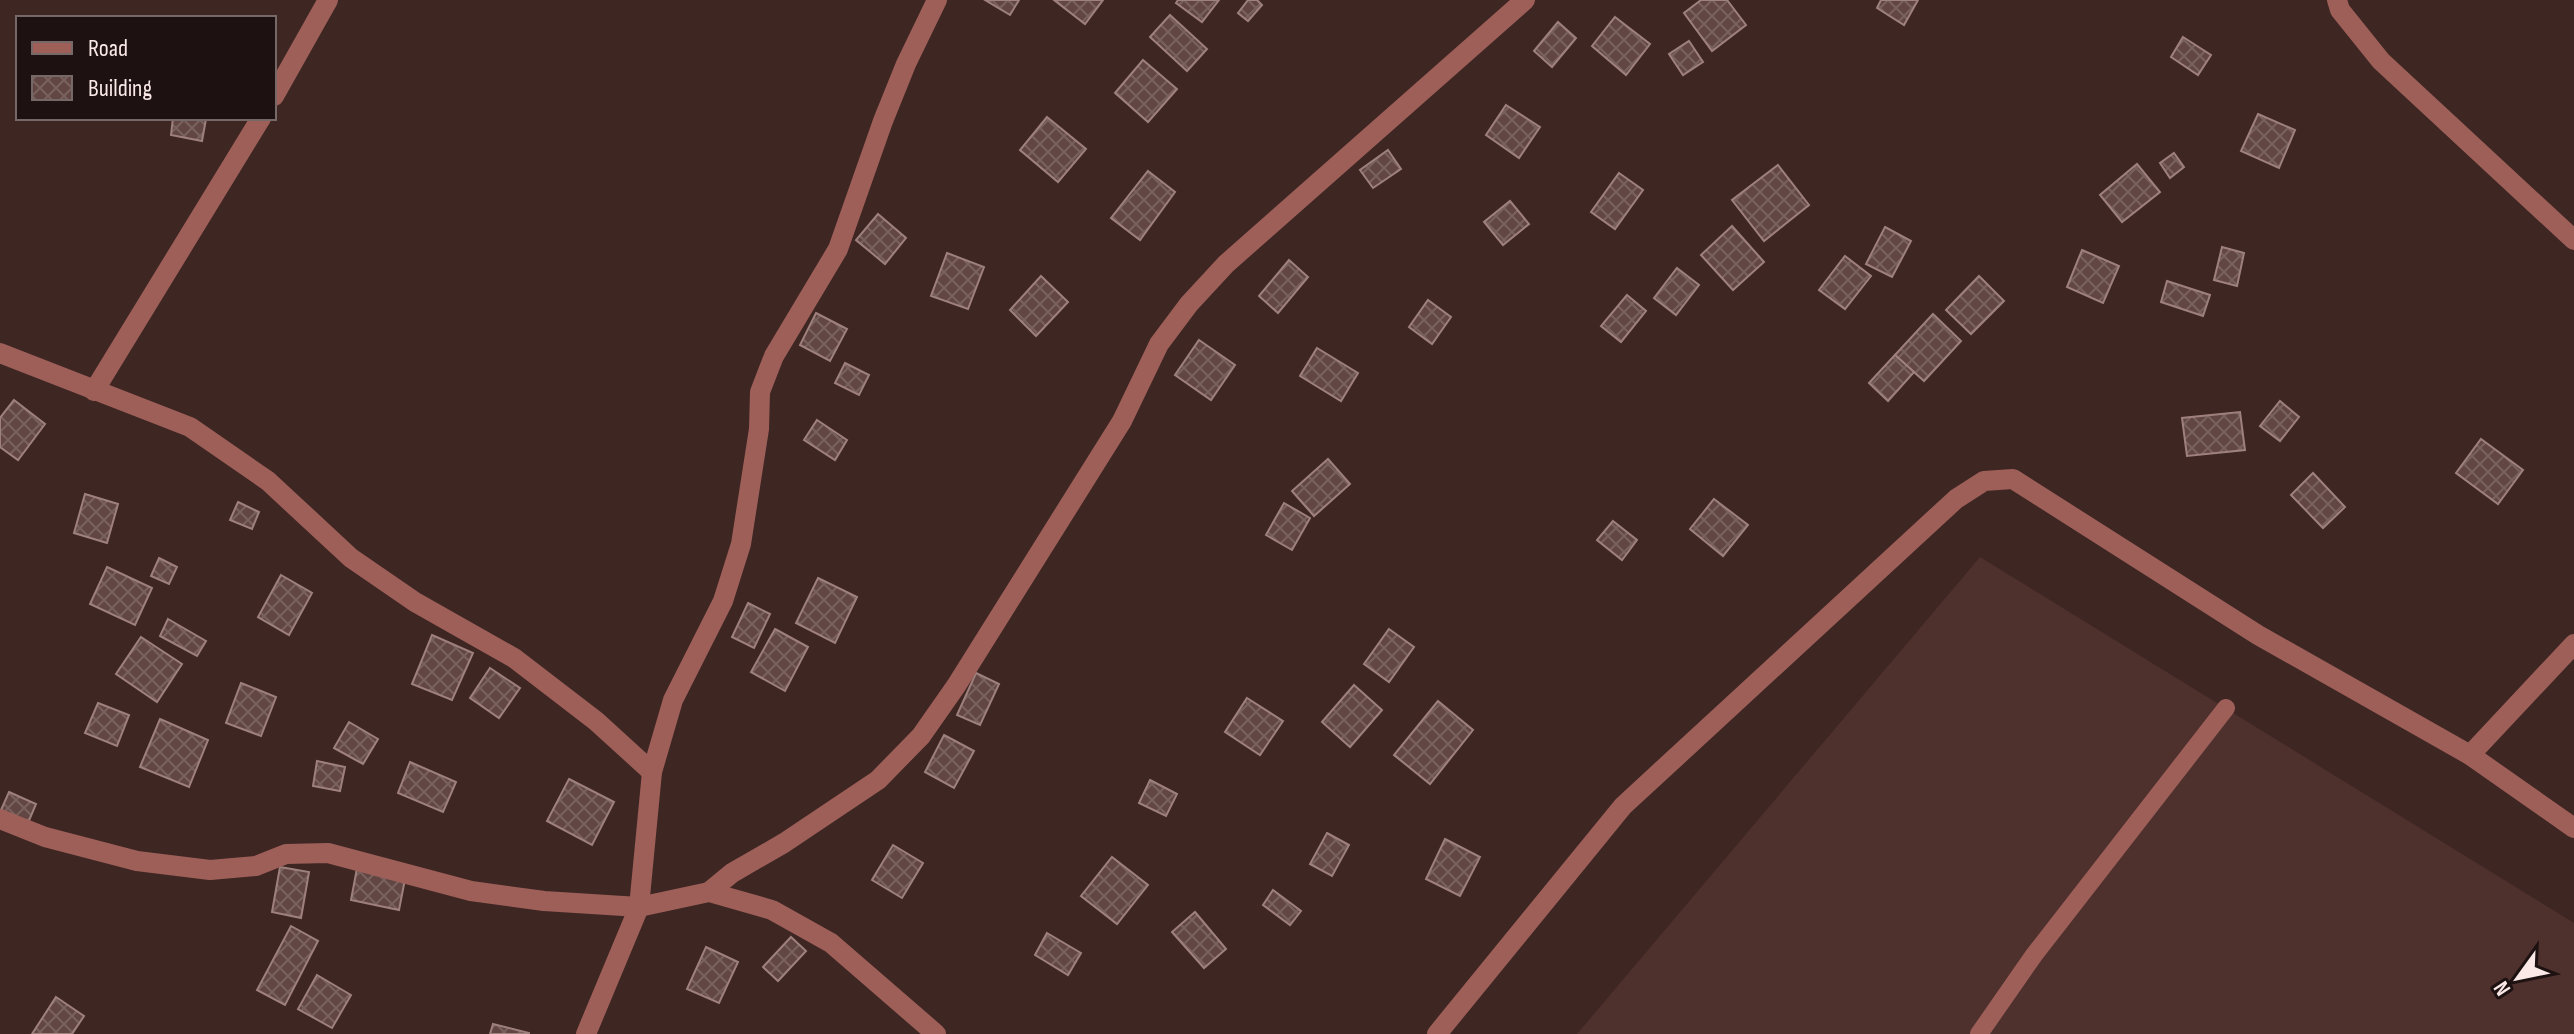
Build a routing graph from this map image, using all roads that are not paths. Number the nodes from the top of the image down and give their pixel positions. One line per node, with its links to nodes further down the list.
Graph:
1 (328, 0): 5 (street)
2 (937, 0): 13 (street)
3 (1525, 0): 16 (street)
4 (2337, 0): 7 (street)
5 (276, 92)
6 (260, 120): 9 (street)
7 (2574, 240)
8 (0, 353): 9 (street)
9 (94, 391): 13 (street)
10 (2574, 644): 12 (street)
11 (2226, 708): 21 (lane)
12 (2470, 755): 15 (street); 20 (street)
13 (652, 772): 17 (street)
14 (0, 819): 17 (street)
15 (2574, 828)
16 (709, 892): 17 (street); 19 (street)
17 (639, 907): 18 (street)
18 (586, 1034)
19 (936, 1034)
20 (1437, 1034)
21 (1979, 1034)

